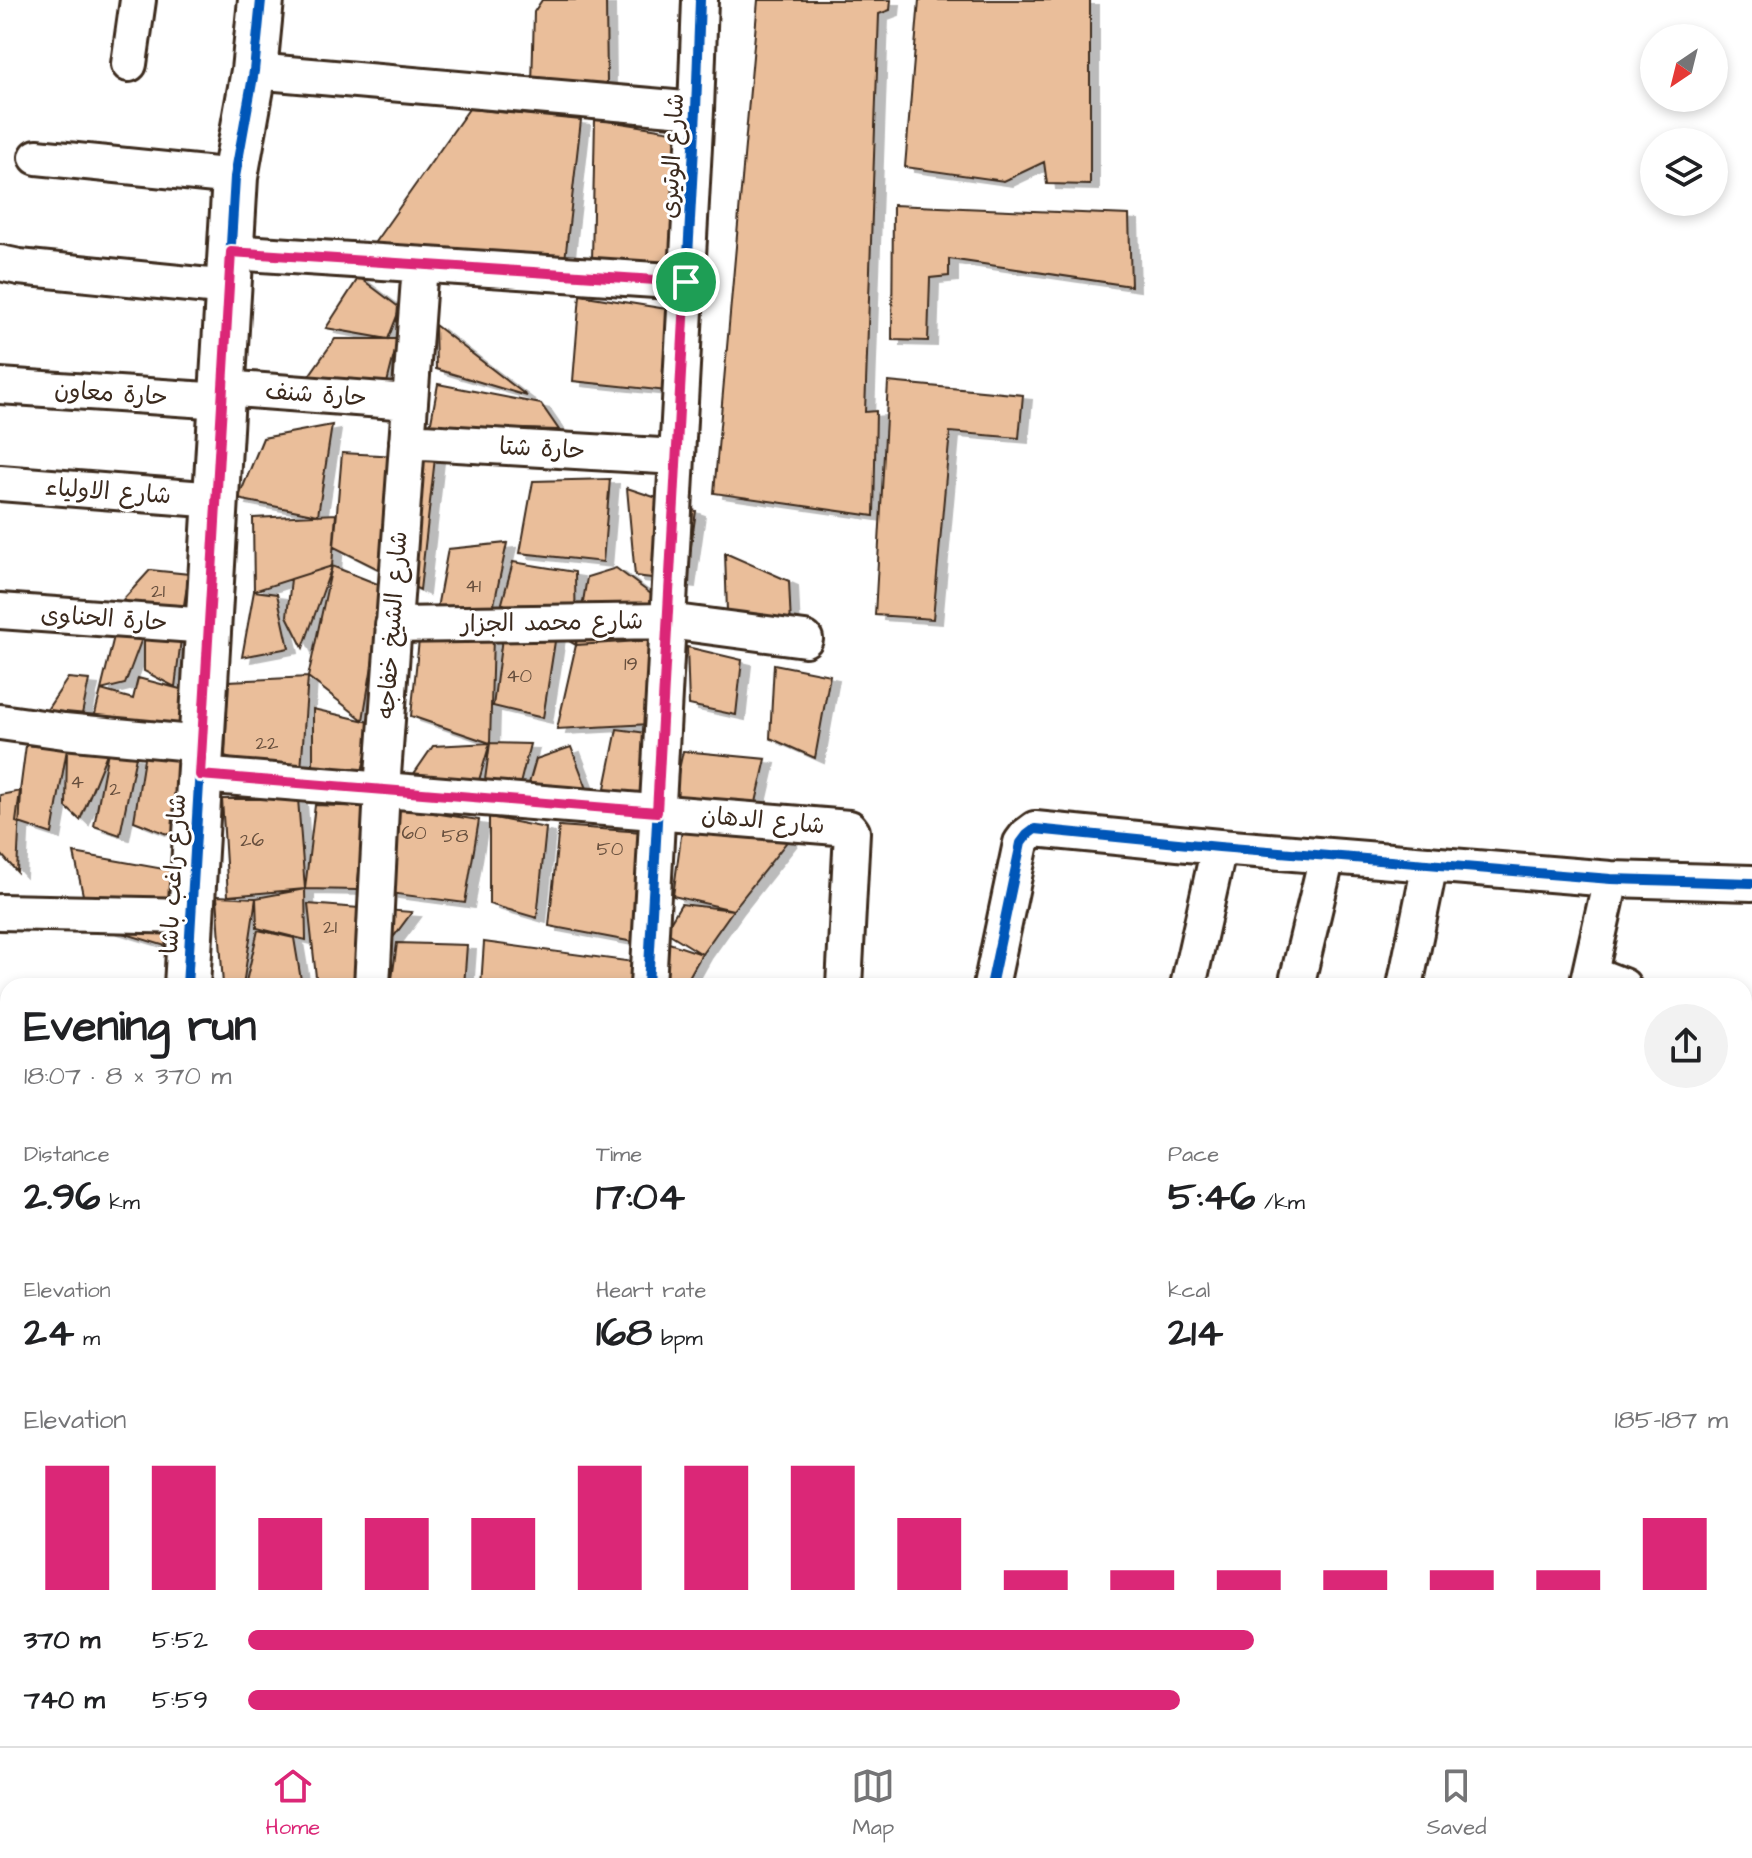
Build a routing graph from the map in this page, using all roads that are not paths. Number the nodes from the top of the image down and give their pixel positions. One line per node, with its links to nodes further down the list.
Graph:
1 (138, 0): 4 (street)
2 (261, 0): 5 (street, شارع راغب باشا)
3 (700, 0): 6 (street, شارع الوتيرى)
4 (129, 64)
5 (254, 71): 6 (street); 8 (street, شارع راغب باشا)
6 (696, 110): 12 (street, شارع الوتيرى)
7 (37, 157): 8 (street)
8 (235, 177): 11 (street, شارع راغب باشا)
9 (0, 263): 11 (street)
10 (420, 265): 11 (street); 12 (street); 15 (street, شارع الشيخ خفاجه)
11 (230, 270): 14 (street, شارع راغب باشا)
12 (686, 282): 17 (street, شارع الوتيرى)
13 (0, 386): 14 (street, حارة معاون)
14 (222, 394): 15 (street, حارة شنف); 19 (street, شارع راغب باشا)
15 (409, 402): 16 (street, شارع الشيخ خفاجه)
16 (407, 441): 17 (street, حارة شتا); 22 (street, شارع الشيخ خفاجه)
17 (677, 457): 21 (street, شارع الوتيرى)
18 (0, 483): 19 (street, شارع الاولياء)
19 (217, 500): 23 (street, شارع راغب باشا)
20 (0, 611): 23 (street, حارة الحناوى)
21 (668, 621): 22 (street, شارع محمد الجزار); 24 (street, شارع محمد الجزار); 28 (street, شارع الوتيرى)
22 (393, 625): 27 (street, شارع الشيخ خفاجه)
23 (209, 626): 26 (street, شارع راغب باشا)
24 (805, 639)
25 (0, 722): 26 (street, شارع الدهان)
26 (201, 759): 27 (street, شارع الدهان); 35 (street, شارع راغب باشا)
27 (382, 789): 28 (street, شارع الدهان); 37 (street, شارع الشيخ خفاجه)
28 (657, 812): 38 (street, شارع الوتيرى); 39 (street, شارع الدهان)
29 (1219, 847): 30 (street); 40 (street); 41 (street)
30 (1327, 856): 31 (street); 42 (street)
31 (1430, 864): 32 (street); 43 (street)
32 (1611, 879): 33 (street); 44 (street)
33 (1752, 883)
34 (0, 912): 35 (street)
35 (192, 916): 36 (street, شارع راغب باشا)
36 (188, 978)
37 (372, 978)
38 (648, 978)
39 (844, 978)
40 (993, 978)
41 (1190, 978)
42 (1298, 978)
43 (1407, 978)
44 (1588, 978)
45 (0, 1141): 46 (street)
46 (0, 1149)

